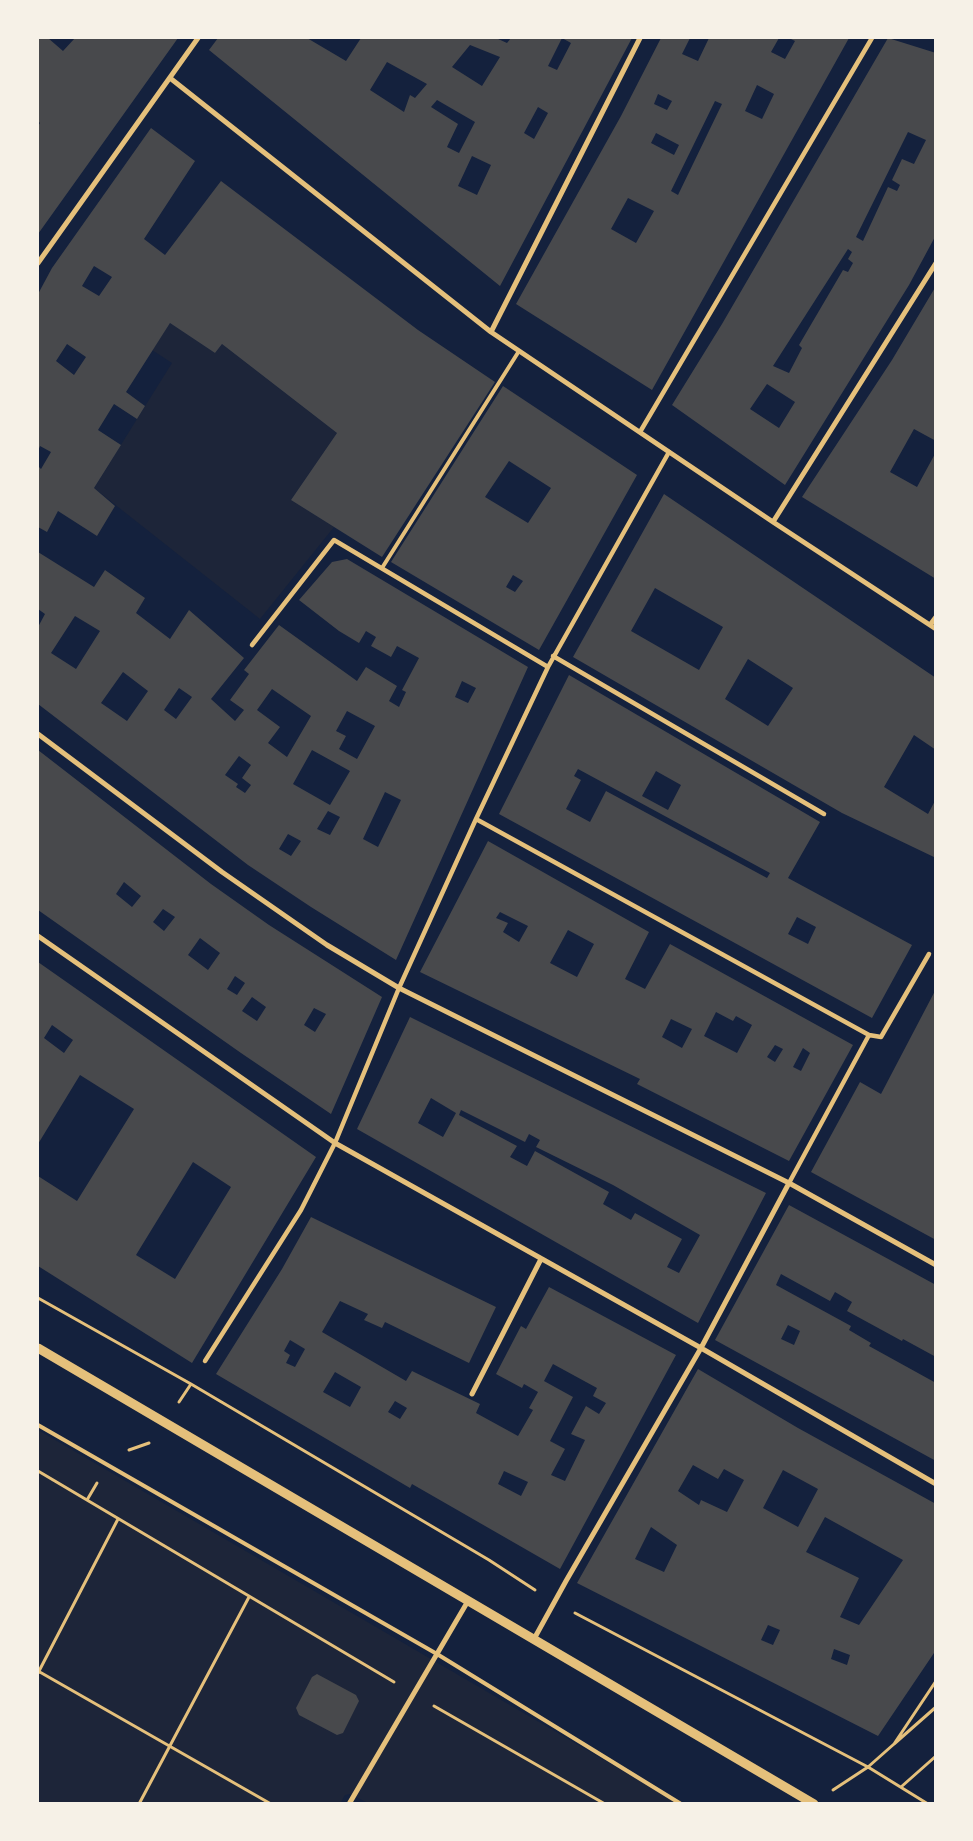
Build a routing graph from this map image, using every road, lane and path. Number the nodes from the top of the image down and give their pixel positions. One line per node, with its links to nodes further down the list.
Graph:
1 (198, 38): 4 (street)
2 (640, 38): 7 (street)
3 (872, 38): 9 (street)
4 (170, 78): 5 (street); 7 (street)
5 (38, 263)
6 (936, 263): 11 (street)
7 (491, 332): 8 (street)
8 (518, 351): 9 (street); 12 (lane)
9 (640, 432): 10 (street)
10 (669, 452): 11 (street); 17 (street)
11 (773, 522): 14 (street)
12 (382, 568): 16 (street); 18 (street)
13 (936, 616): 14 (street)
14 (930, 625): 15 (street)
15 (936, 629)
16 (252, 645)
17 (553, 656): 18 (street); 20 (street)
18 (548, 667): 21 (street)
19 (38, 734): 24 (street)
20 (824, 814)
21 (476, 819): 24 (street); 25 (street)
22 (38, 936): 26 (street)
23 (929, 954): 25 (street)
24 (399, 988): 26 (street); 27 (street)
25 (868, 1035): 27 (street)
26 (335, 1143): 28 (street); 33 (street)
27 (789, 1182): 29 (street); 32 (street)
28 (541, 1259): 32 (street); 34 (street)
29 (936, 1265)
30 (38, 1298): 41 (path)
31 (38, 1348): 40 (street)
32 (702, 1348): 37 (street); 41 (street)
33 (205, 1361)
34 (472, 1394)
35 (38, 1425): 43 (lane)
36 (38, 1471): 38 (path)
37 (936, 1484)
38 (118, 1518): 39 (path); 44 (path)
39 (250, 1597): 46 (path); 49 (path)
40 (468, 1601): 42 (street); 43 (street)
41 (555, 1602): 42 (street); 51 (path)
42 (534, 1640): 53 (street)
43 (437, 1654): 46 (street); 58 (lane)
44 (38, 1672): 49 (path)
45 (936, 1682): 48 (path)
46 (413, 1694): 56 (street); 57 (path)
47 (936, 1707): 48 (path)
48 (894, 1744): 51 (path)
49 (169, 1746): 54 (path); 55 (path)
50 (936, 1756): 52 (path)
51 (868, 1767): 52 (path); 53 (path)
52 (901, 1787): 59 (path)
53 (813, 1803)
54 (139, 1804)
55 (271, 1804)
56 (349, 1804)
57 (605, 1804)
58 (681, 1804)
59 (928, 1804)

